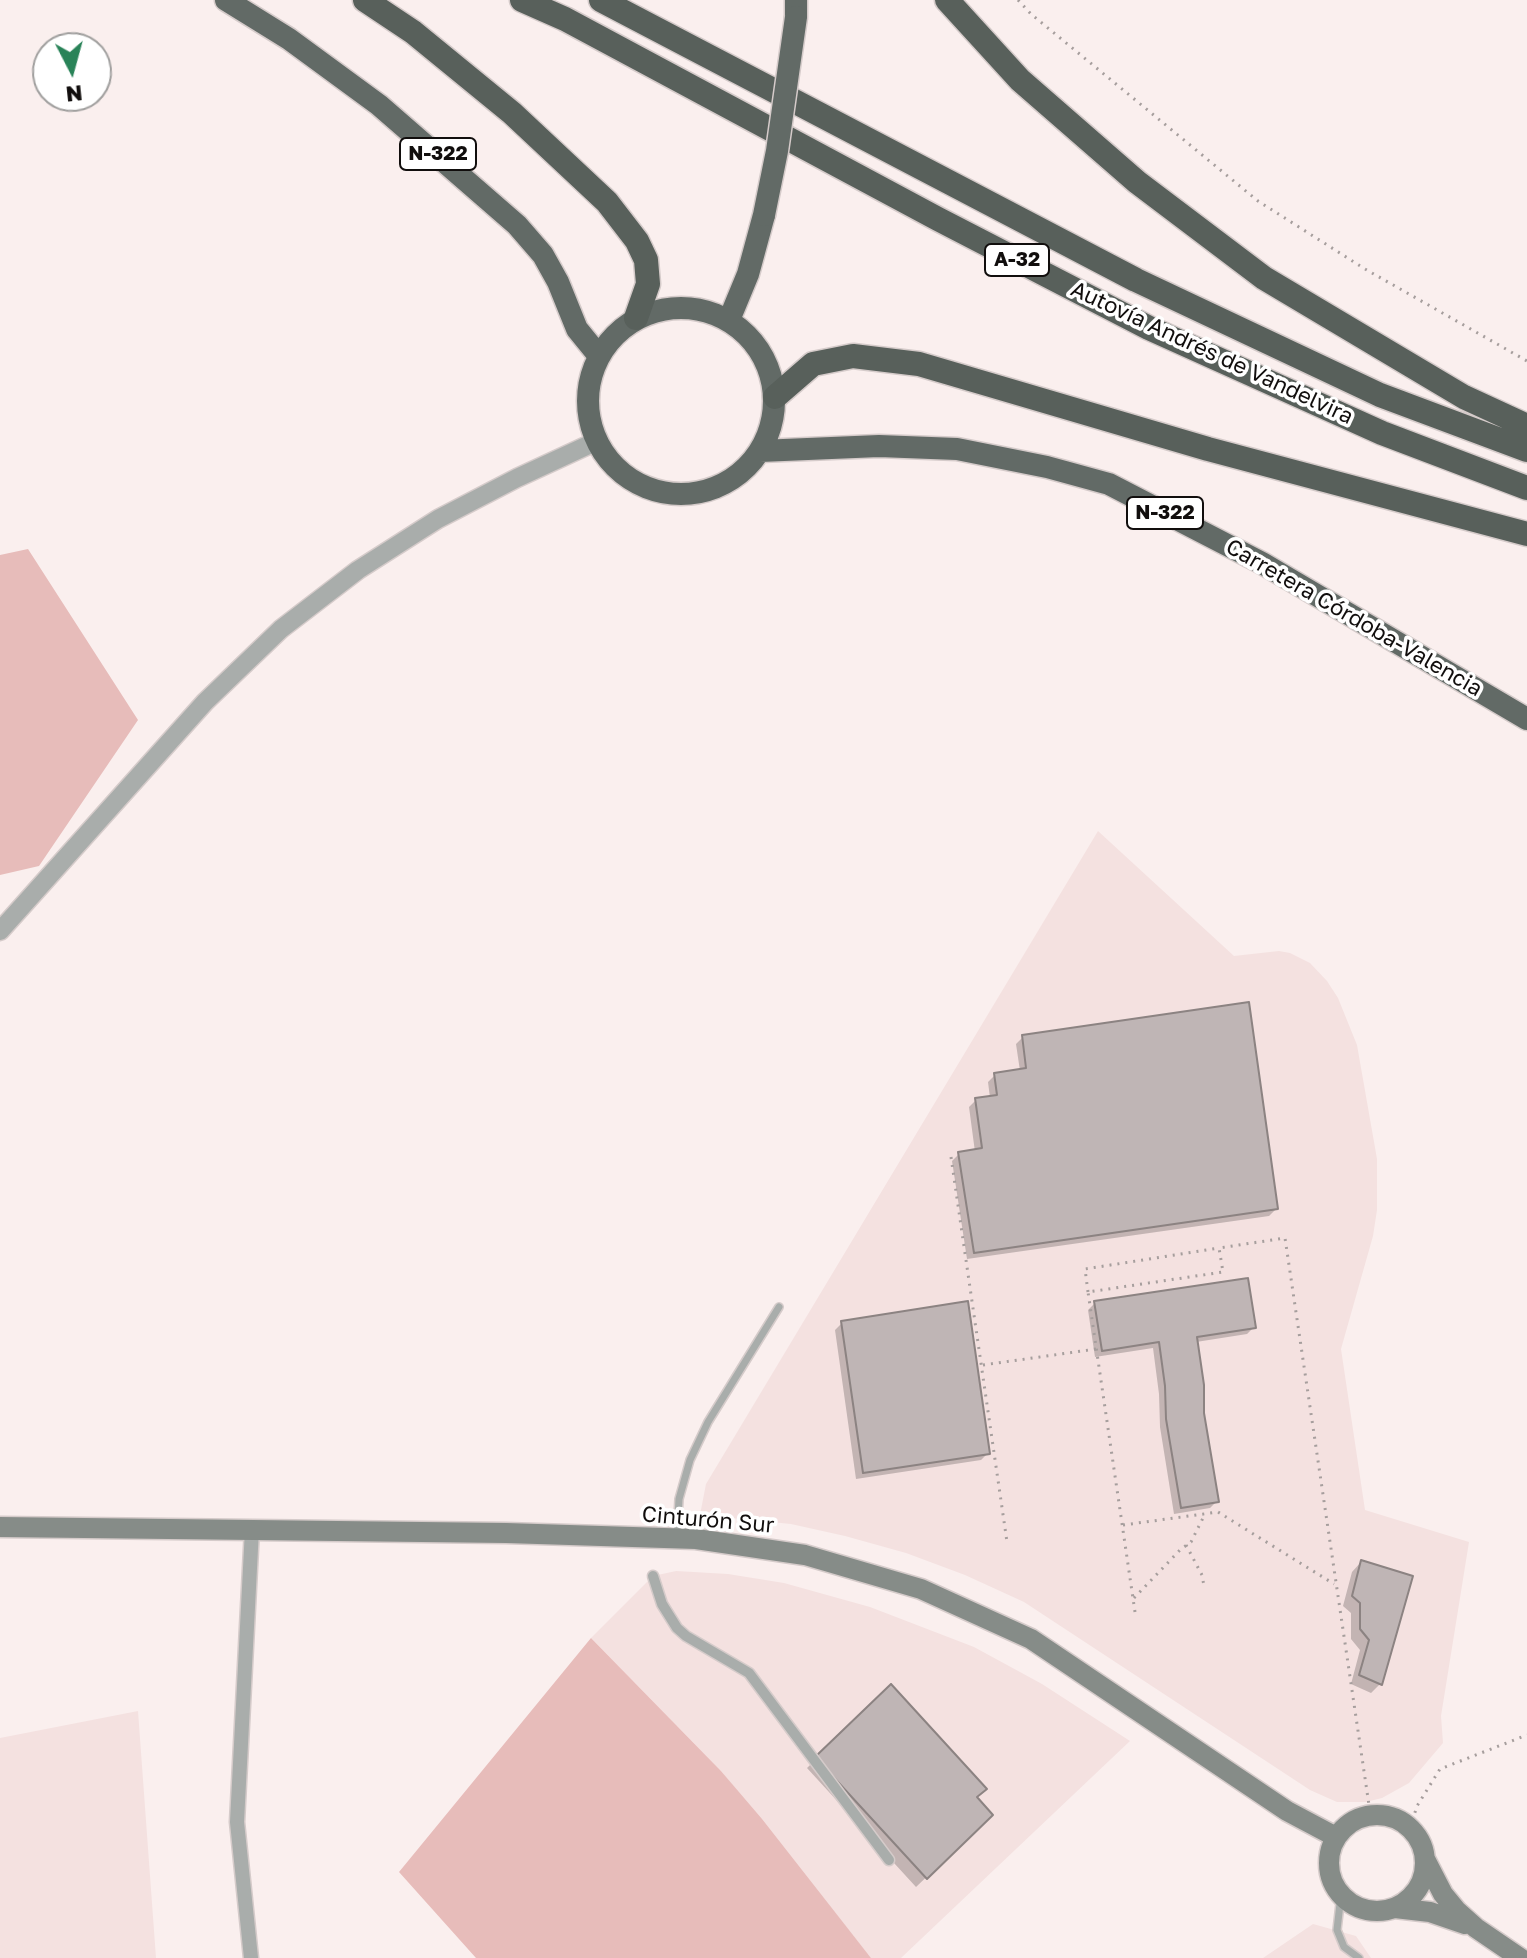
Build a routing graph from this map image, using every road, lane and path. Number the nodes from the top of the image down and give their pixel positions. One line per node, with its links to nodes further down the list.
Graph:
1 (226, 0): 10 (highway, N-322)
2 (365, 0): 8 (highway)
3 (522, 0): 17 (highway, Autovía Andrés de Vandelvira / A-32)
4 (601, 0): 15 (highway, Autovía Andrés de Vandelvira / A-32)
5 (947, 0): 13 (highway)
6 (1018, 0): 11 (path)
7 (796, 9): 9 (highway, bridge)
8 (636, 318): 9 (highway); 10 (highway)
9 (729, 320): 12 (highway)
10 (599, 356): 14 (highway)
11 (1527, 361)
12 (775, 397): 16 (highway); 18 (highway)
13 (1527, 426)
14 (597, 441): 16 (highway); 20 (street)
15 (1527, 450)
16 (760, 451): 19 (highway, Carretera Córdoba-Valencia / N-322)
17 (1527, 488)
18 (1527, 534)
19 (1527, 719)
20 (0, 931)
21 (951, 1157): 26 (path)
22 (1219, 1248): 23 (path); 23 (path); 35 (path)
23 (1088, 1292): 25 (path)
24 (779, 1307): 31 (lane)
25 (1096, 1349): 26 (path); 28 (path)
26 (983, 1365): 32 (path)
27 (1205, 1514): 28 (path); 33 (path); 35 (path)
28 (1123, 1525): 37 (path)
29 (0, 1527): 30 (main road, Cinturón Sur)
30 (252, 1529): 31 (main road, Cinturón Sur); 48 (street)
31 (677, 1538): 42 (main road, Cinturón Sur)
32 (1007, 1542)
33 (1186, 1545): 36 (path); 37 (path)
34 (653, 1576): 44 (street)
35 (1336, 1585): 40 (path)
36 (1204, 1586)
37 (1134, 1598): 38 (path)
38 (1135, 1612)
39 (1527, 1735): 41 (path)
40 (1369, 1805)
41 (1410, 1828): 42 (main road); 43 (main road)
42 (1336, 1837): 45 (main road)
43 (1425, 1857): 46 (main road); 47 (main road)
44 (889, 1860)
45 (1341, 1895): 46 (main road); 49 (lane)
46 (1395, 1908): 47 (main road)
47 (1476, 1928): 50 (main road)
48 (251, 1958)
49 (1359, 1958)
50 (1520, 1958)

